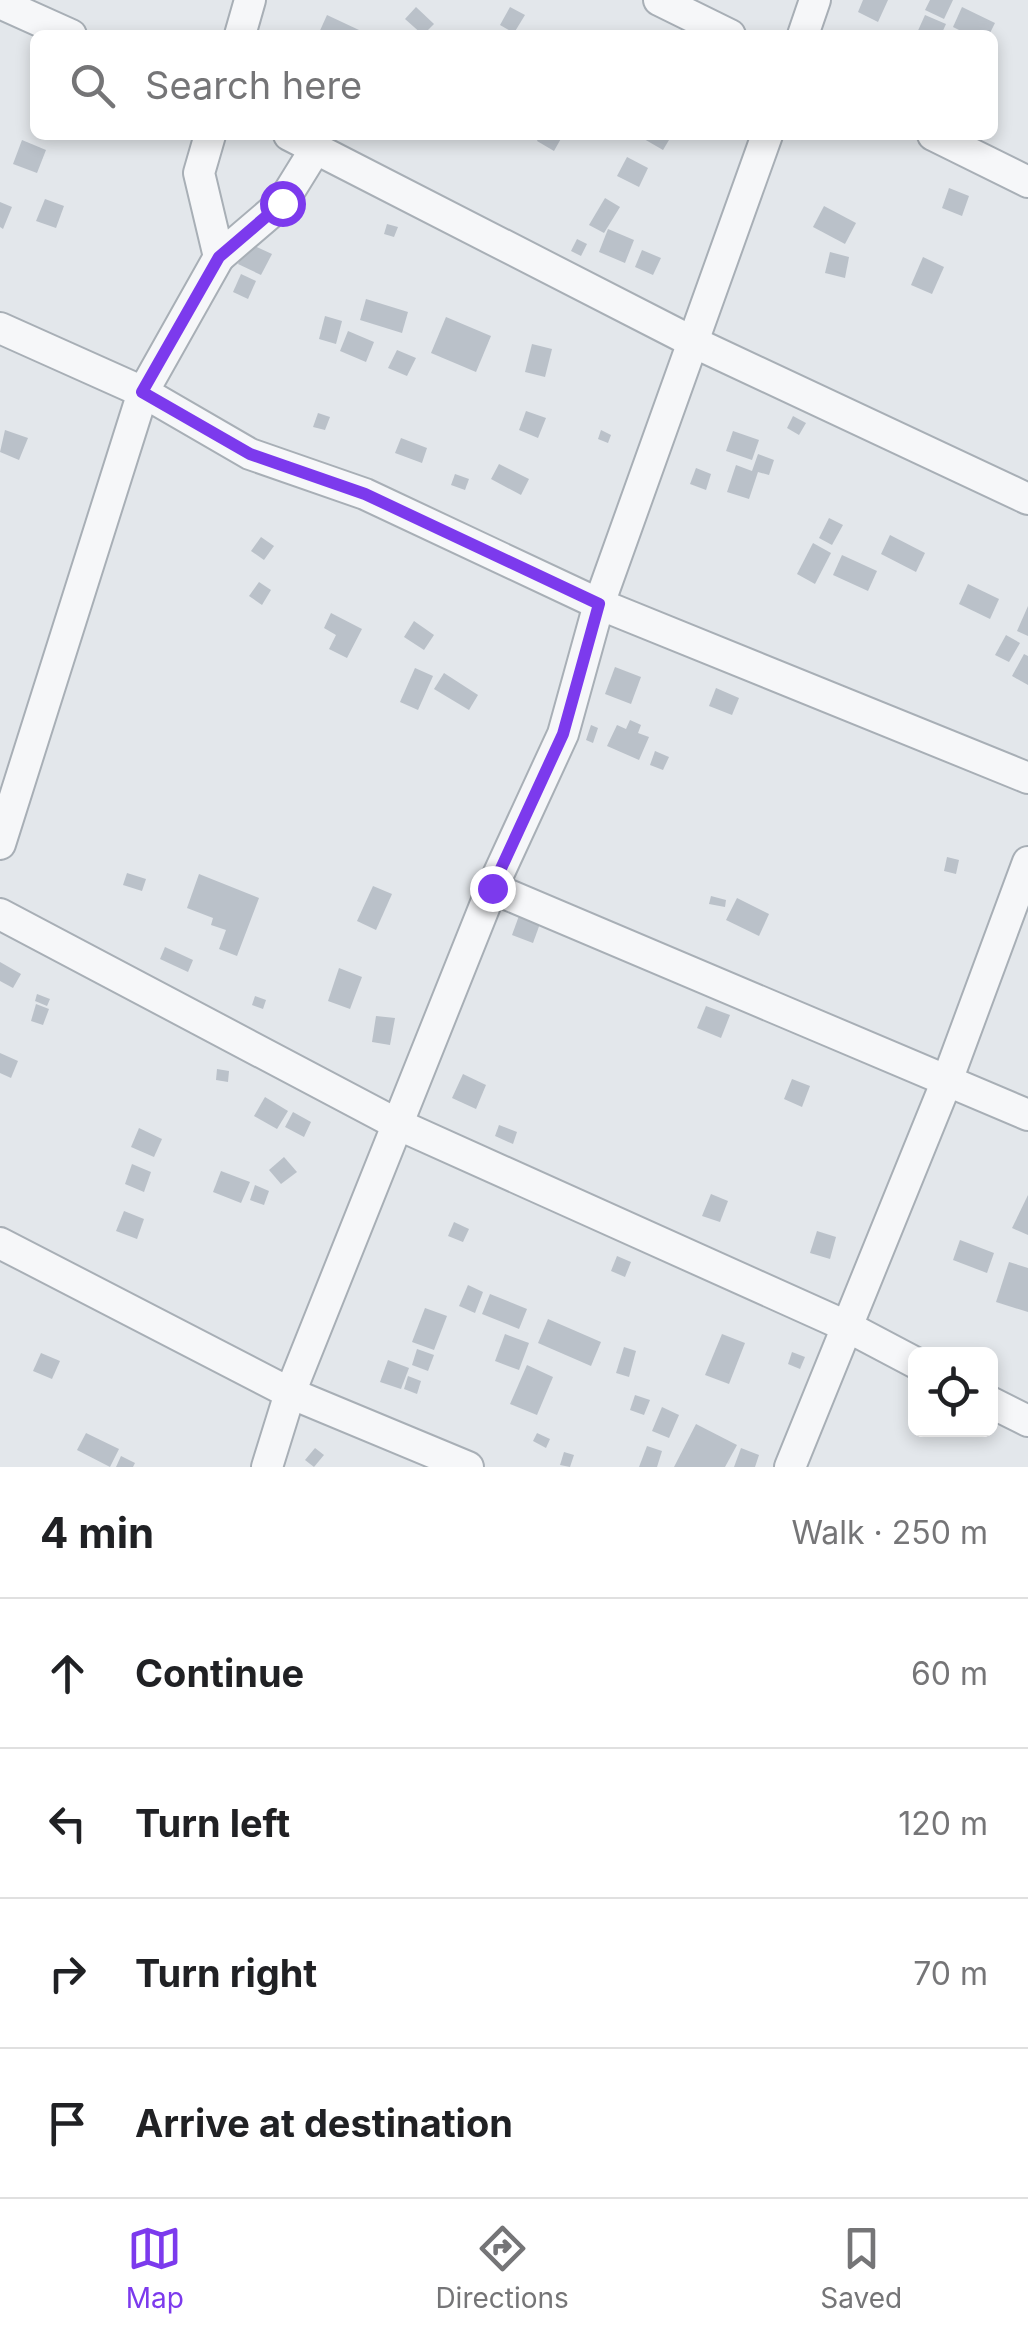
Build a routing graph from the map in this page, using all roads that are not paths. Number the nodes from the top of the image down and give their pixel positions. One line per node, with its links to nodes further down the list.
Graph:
1 (250, 0): 6 (street)
2 (660, 0): 7 (street)
3 (815, 0): 8 (street)
4 (0, 4): 5 (street)
5 (60, 30)
6 (241, 30)
7 (720, 30)
8 (805, 30)
9 (209, 140): 14 (street)
10 (765, 140): 16 (street)
11 (943, 140): 13 (street)
12 (302, 142): 14 (street); 16 (street)
13 (1028, 182)
14 (219, 257): 17 (street)
15 (0, 328): 17 (street)
16 (691, 341): 18 (street); 19 (street)
17 (142, 392): 19 (street); 21 (street)
18 (1028, 500)
19 (599, 604): 20 (street); 23 (street)
20 (1028, 778)
21 (0, 844)
22 (1028, 862): 25 (street)
23 (492, 888): 25 (street); 27 (street)
24 (0, 914): 27 (street)
25 (948, 1078): 26 (street); 29 (street)
26 (1028, 1116)
27 (397, 1124): 29 (street); 31 (street)
28 (0, 1243): 31 (street)
29 (846, 1326): 30 (street); 36 (street)
30 (908, 1359)
31 (290, 1393): 34 (street); 35 (street)
32 (998, 1406): 33 (street)
33 (1028, 1421)
34 (266, 1467)
35 (468, 1467)
36 (790, 1467)

